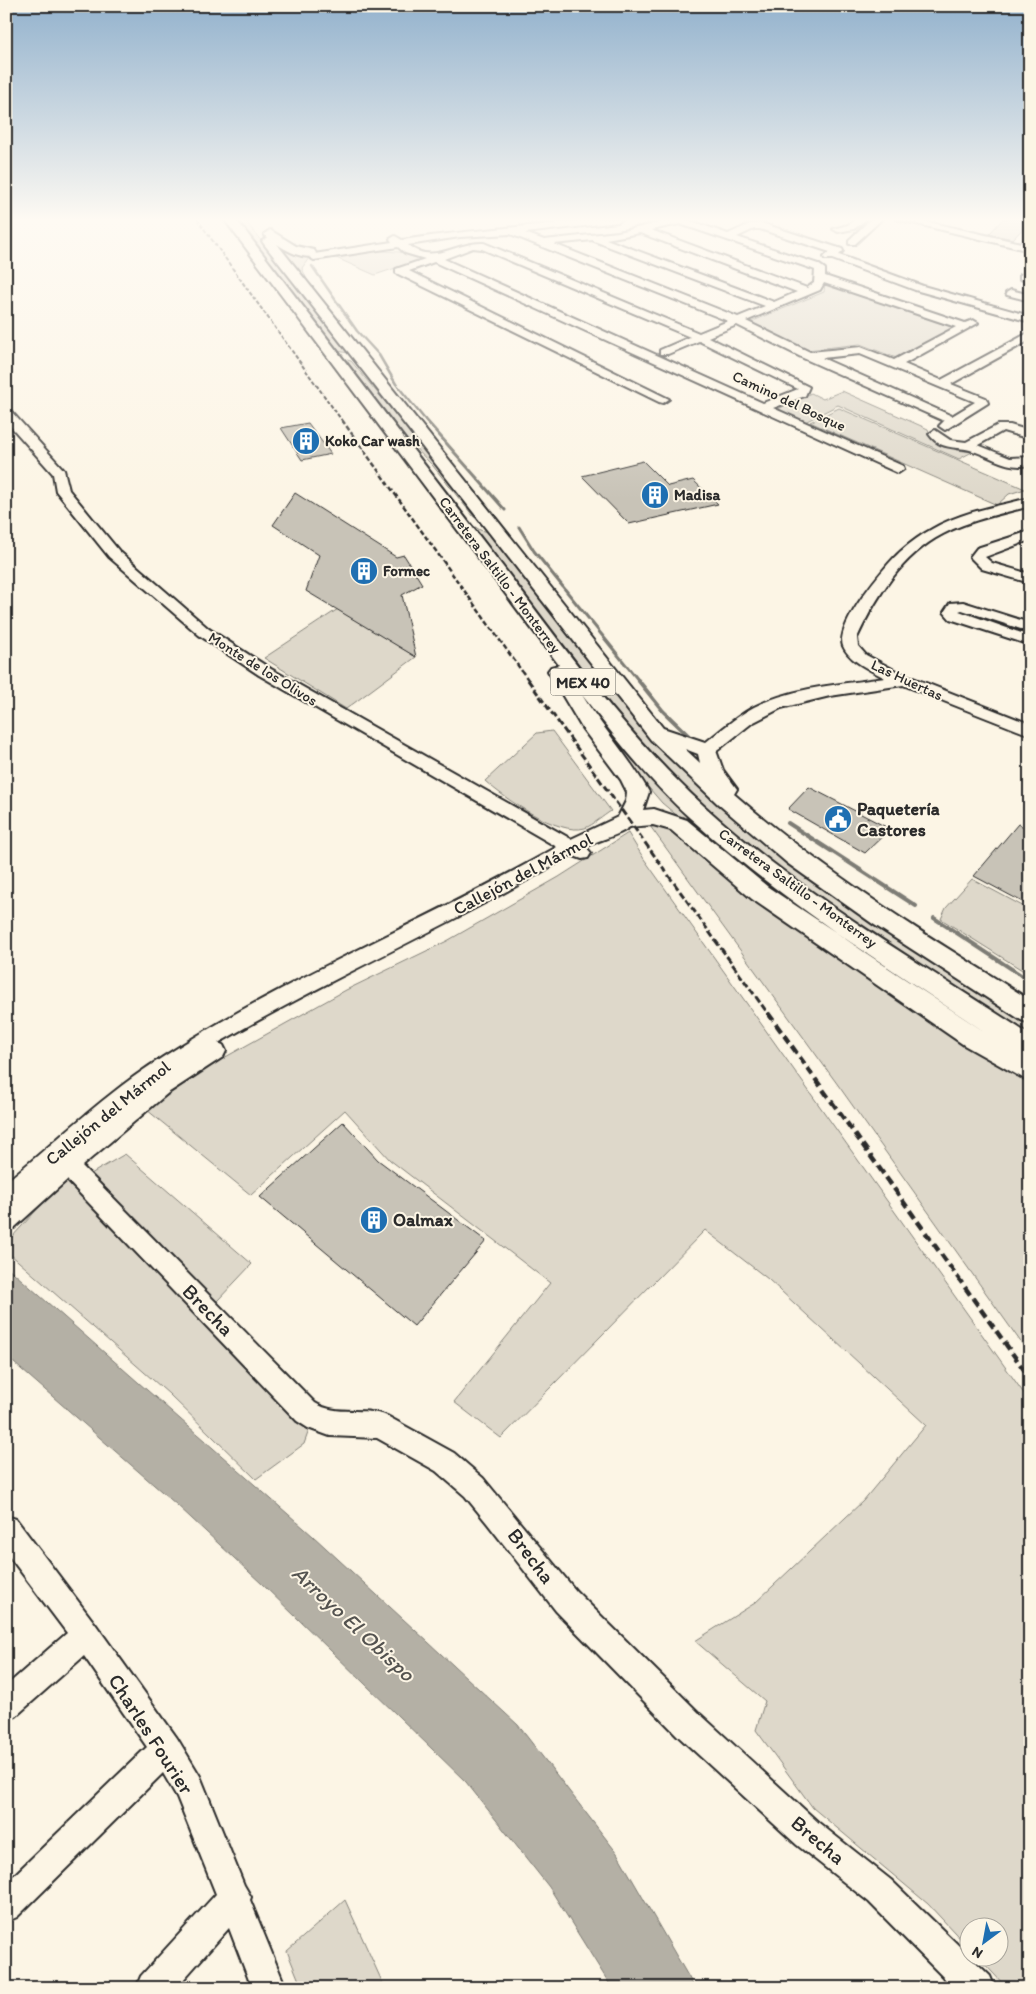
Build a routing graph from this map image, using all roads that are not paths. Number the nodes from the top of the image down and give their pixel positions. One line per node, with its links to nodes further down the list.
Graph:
1 (301, 312): 22 (main road, Carretera Saltillo - Monterrey / MEX 40)
2 (325, 312): 29 (main road, Carretera Saltillo - Monterrey / MEX 40)
3 (481, 312): 16 (street)
4 (534, 312): 16 (street)
5 (562, 312): 28 (street, Camino del Bosque)
6 (564, 312): 21 (street, Camino del Bosque)
7 (641, 312): 20 (street)
8 (716, 312): 15 (street)
9 (760, 312): 15 (street)
10 (926, 312): 18 (street)
11 (994, 312): 18 (street)
12 (999, 312): 17 (street)
13 (1000, 312): 14 (street)
14 (1030, 319)
15 (738, 321): 20 (street); 23 (street)
16 (505, 324): 26 (street)
17 (1030, 324)
18 (966, 327): 24 (street)
19 (1030, 335): 25 (street)
20 (699, 336): 21 (street); 27 (street)
21 (664, 352): 27 (street, Camino del Bosque)
22 (333, 354): 29 (main road); 31 (main road, Carretera Saltillo - Monterrey / MEX 40)
23 (807, 356): 24 (street); 25 (street)
24 (895, 364): 25 (street)
25 (942, 384)
26 (663, 399)
27 (777, 403): 28 (street)
28 (764, 407): 36 (street, Camino del Bosque)
29 (400, 408): 38 (main road, Carretera Saltillo - Monterrey / MEX 40)
30 (6, 413): 50 (street, Monte de los Olivos)
31 (389, 427): 38 (main road); 41 (main road, Carretera Saltillo - Monterrey / MEX 40)
32 (935, 434): 34 (street)
33 (1030, 435): 34 (street)
34 (968, 446): 35 (street)
35 (1030, 462)
36 (898, 469)
37 (1030, 502): 44 (street, Las Huertas)
38 (492, 524): 45 (main road, Carretera Saltillo - Monterrey / MEX 40)
39 (1030, 535): 40 (street)
40 (1030, 579)
41 (538, 623): 48 (main road); 53 (main road, Carretera Saltillo - Monterrey / MEX 40)
42 (1030, 628): 43 (street)
43 (1030, 641)
44 (903, 680): 46 (street, Las Huertas); 47 (street)
45 (645, 719): 47 (main road); 49 (main road, Carretera Saltillo - Monterrey / MEX 40)
46 (1030, 730)
47 (707, 750): 49 (main road)
48 (628, 819): 50 (street, Callejón del Mármol); 54 (main road)
49 (764, 832): 52 (main road, Carretera Saltillo - Monterrey / MEX 40)
50 (578, 849): 51 (street, Callejón del Mármol)
51 (349, 969): 55 (street, Callejón del Mármol); 56 (street, Callejón del Mármol)
52 (1030, 1012)
53 (1030, 1049)
54 (1030, 1071)
55 (67, 1165): 56 (street, Callejón del Mármol); 66 (street, Brecha)
56 (22, 1190): 57 (street)
57 (6, 1221)
58 (8, 1534): 59 (street, Charles Fourier)
59 (86, 1635): 60 (street); 61 (street, Charles Fourier)
60 (6, 1706)
61 (166, 1749): 62 (street, Charles Fourier); 63 (street)
62 (234, 1898): 64 (street); 65 (street, Charles Fourier)
63 (6, 1906)
64 (153, 1988)
65 (269, 1988)
66 (978, 1988)

